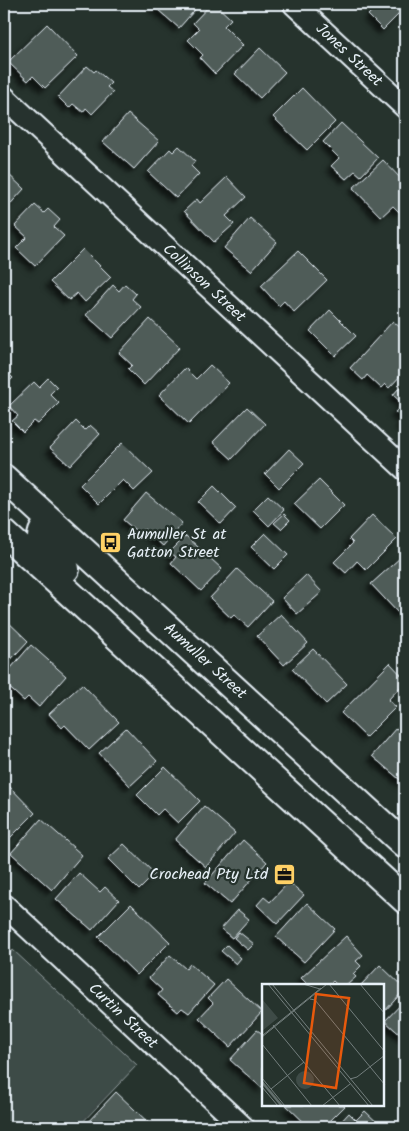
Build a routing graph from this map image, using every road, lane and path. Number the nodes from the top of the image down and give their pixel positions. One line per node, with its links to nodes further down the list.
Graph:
1 (294, 4): 3 (street, Jones Street)
2 (4, 97): 4 (street, Collinson Street)
3 (405, 107)
4 (405, 468)
5 (4, 478): 6 (main road, Aumuller Street)
6 (50, 520): 8 (main road); 9 (main road, Aumuller Street)
7 (4, 534): 8 (main road)
8 (120, 639): 10 (main road)
9 (405, 845)
10 (405, 900)
11 (4, 905): 12 (street, Curtin Street)
12 (243, 1127)

